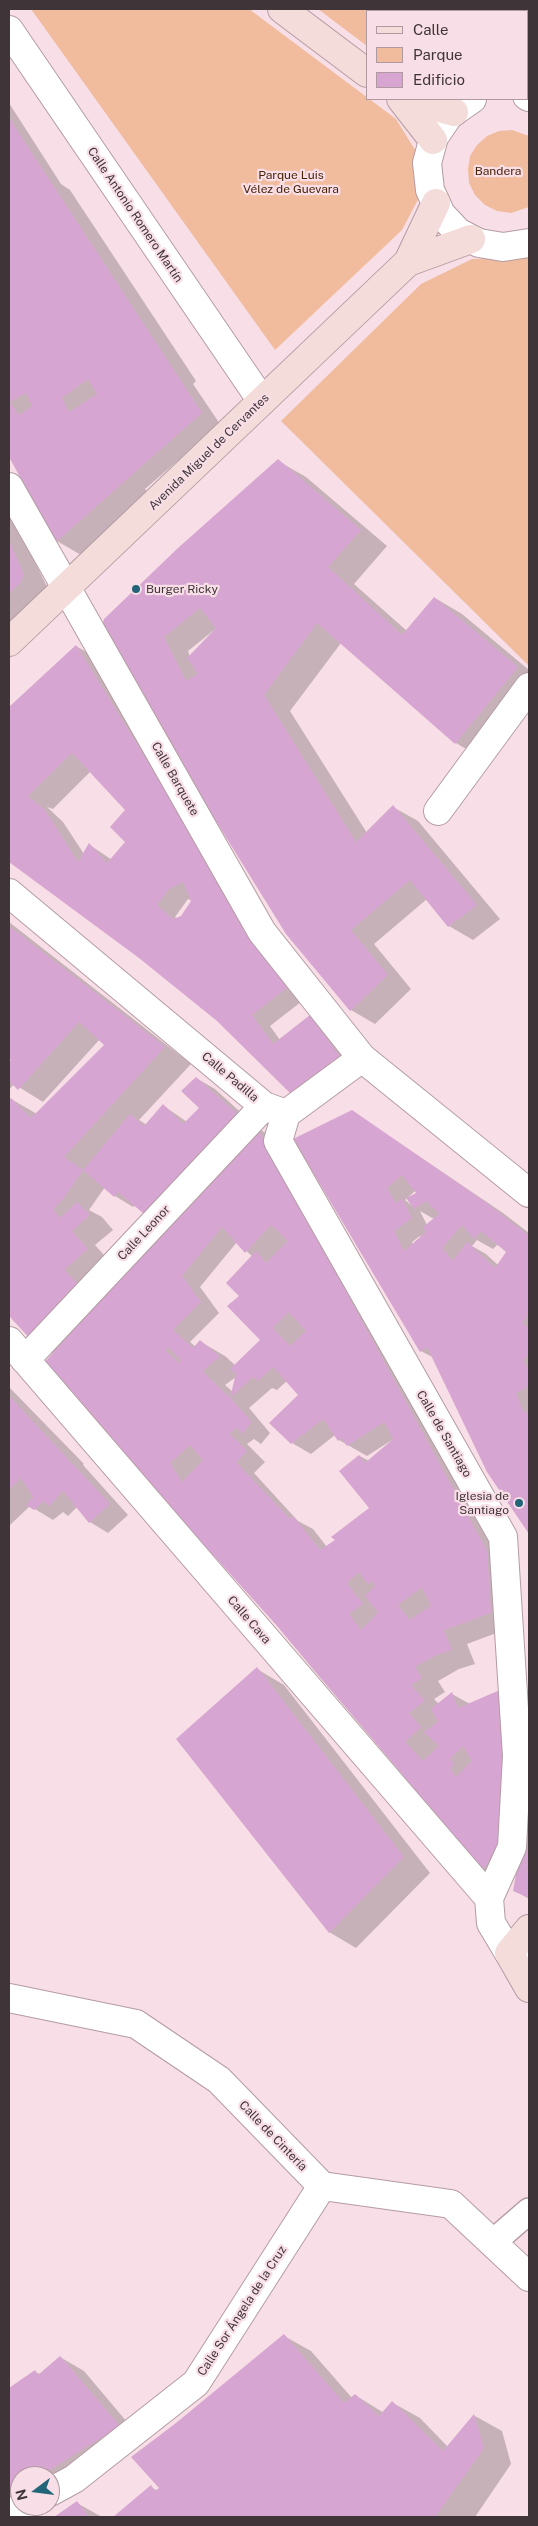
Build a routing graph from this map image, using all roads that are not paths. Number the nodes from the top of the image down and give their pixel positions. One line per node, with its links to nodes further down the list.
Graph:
1 (282, 9): 3 (street)
2 (9, 30): 12 (street, Calle Antonio Romero Martín)
3 (366, 71)
4 (402, 100): 7 (street)
5 (416, 100): 6 (street)
6 (463, 105): 7 (street)
7 (434, 140): 8 (street)
8 (436, 203): 9 (street); 11 (street, Avenida Miguel de Cervantes)
9 (471, 239): 10 (street); 11 (street, Avenida Miguel de Cervantes)
10 (529, 243)
11 (408, 262): 12 (street, Avenida Miguel de Cervantes)
12 (262, 401): 14 (street, Avenida Miguel de Cervantes)
13 (9, 487): 14 (street, Calle Barquete)
14 (65, 588): 15 (street, Avenida Miguel de Cervantes); 19 (street, Calle Barquete)
15 (9, 642)
16 (529, 687): 17 (street)
17 (438, 811)
18 (9, 893): 20 (street, Calle Padilla)
19 (362, 1058): 20 (street); 21 (street)
20 (275, 1110): 22 (street, Calle Leonor); 23 (street, Calle de Santiago)
21 (529, 1194)
22 (17, 1351): 24 (street, Calle Cava)
23 (523, 1751): 24 (street, Calle de Santiago)
24 (489, 1898): 26 (street)
25 (529, 1929): 26 (street)
26 (519, 1951): 27 (street)
27 (529, 1988)
28 (9, 1998): 29 (street, Calle de Cintería)
29 (322, 2186): 31 (street); 33 (street, Calle Sor Ángela de la Cruz)
30 (529, 2210): 31 (lane)
31 (492, 2243): 32 (street)
32 (529, 2277)
33 (60, 2487)

